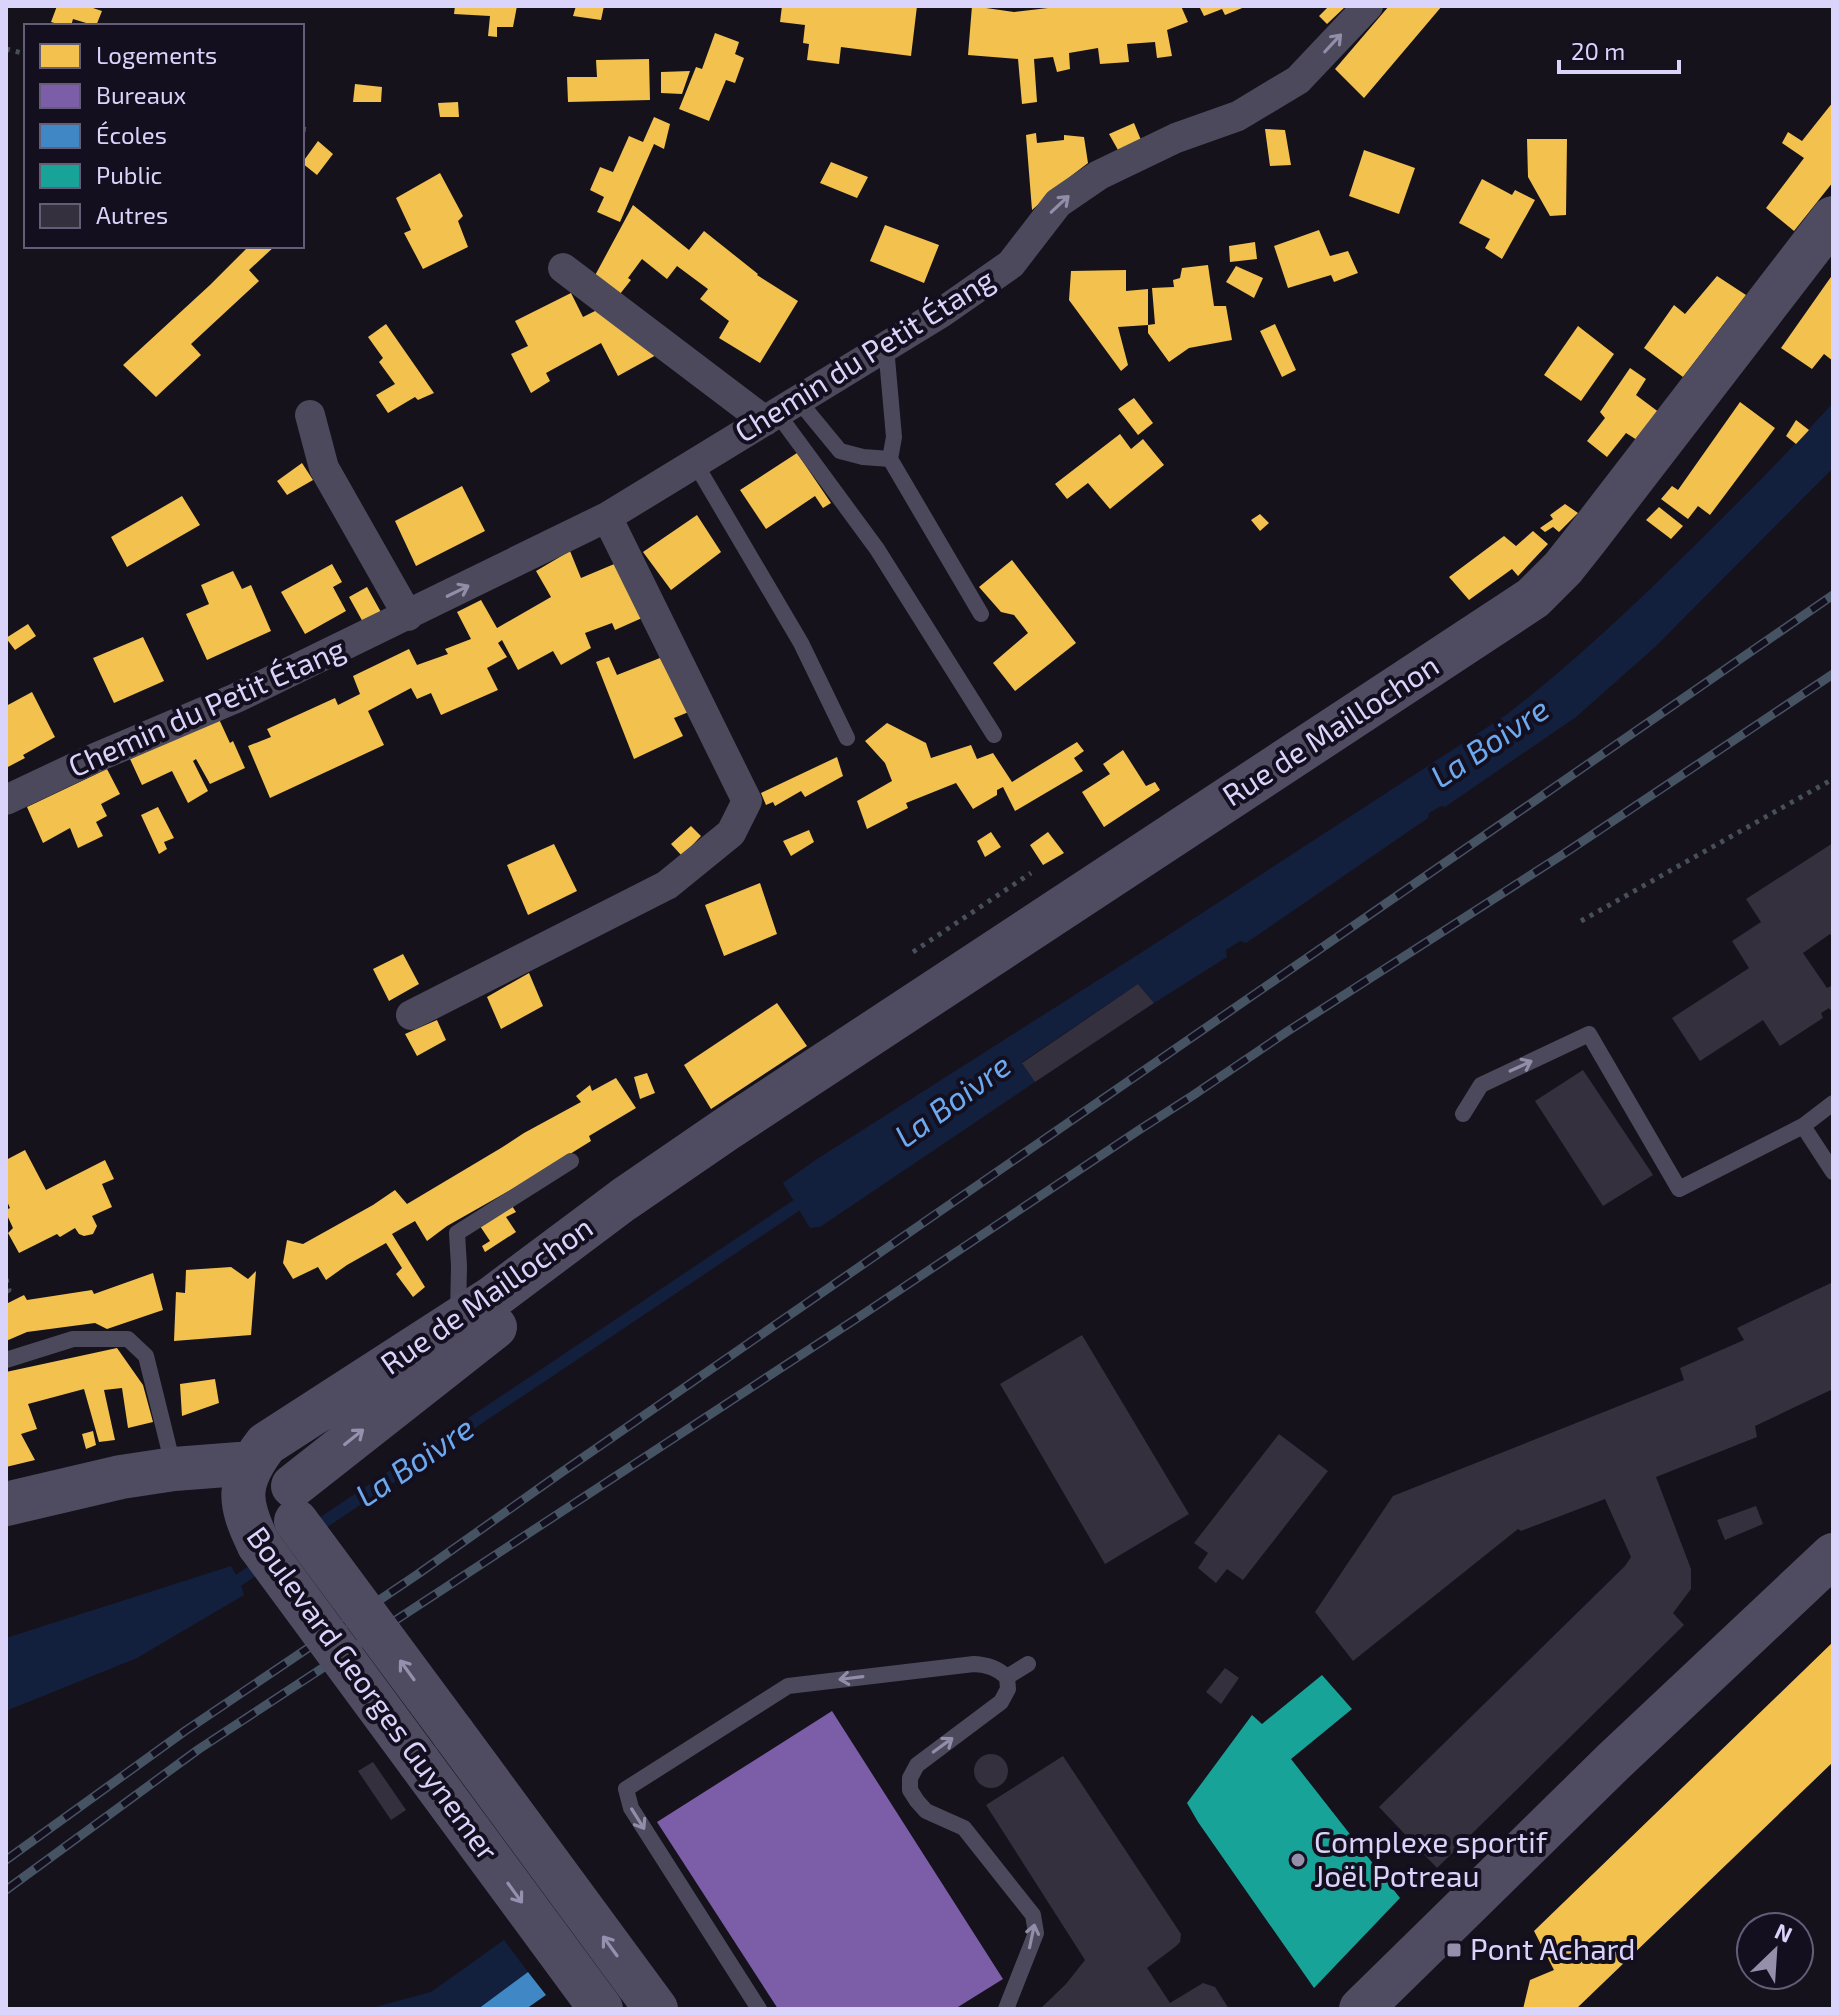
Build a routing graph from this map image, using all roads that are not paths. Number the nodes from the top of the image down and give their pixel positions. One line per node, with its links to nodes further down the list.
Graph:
1 (1368, 6): 4 (street, Chemin du Petit Étang, one-way to 1)
2 (1833, 218): 19 (street, Rue de Maillochon)
3 (563, 268): 5 (street)
4 (886, 347): 5 (street, Chemin du Petit Étang); 7 (lane)
5 (780, 412): 7 (lane); 8 (street, Chemin du Petit Étang); 12 (lane)
6 (310, 415): 11 (street)
7 (890, 459): 10 (lane)
8 (695, 463): 9 (street, Chemin du Petit Étang); 13 (lane)
9 (607, 517): 11 (street, Chemin du Petit Étang, one-way to 9); 15 (street)
10 (981, 614)
11 (408, 616): 14 (street, Chemin du Petit Étang)
12 (994, 735)
13 (847, 738)
14 (6, 800)
15 (411, 1015)
16 (1833, 1103): 18 (lane)
17 (1463, 1114): 18 (lane, one-way to 18)
18 (1803, 1126): 21 (lane)
19 (725, 1130): 22 (street, Rue de Maillochon); 26 (street, Rue de Maillochon, one-way to 19)
20 (571, 1161): 22 (lane)
21 (1833, 1172)
22 (458, 1320): 24 (street, Rue de Maillochon)
23 (6, 1360): 25 (lane)
24 (252, 1463): 25 (street); 26 (street, Boulevard Georges Guynemer); 32 (street, Boulevard Georges Guynemer, one-way to 32, bridge)
25 (174, 1469): 27 (street)
26 (294, 1503): 33 (street, Boulevard Georges Guynemer, one-way to 26, bridge)
27 (6, 1504)
28 (1833, 1533): 29 (street)
29 (1825, 1567): 36 (street)
30 (1028, 1664): 31 (lane)
31 (1007, 1677): 34 (lane, one-way to 34); 35 (lane, one-way to 31)
32 (601, 2009)
33 (656, 2009)
34 (759, 2009)
35 (1006, 2009)
36 (1361, 2009)

